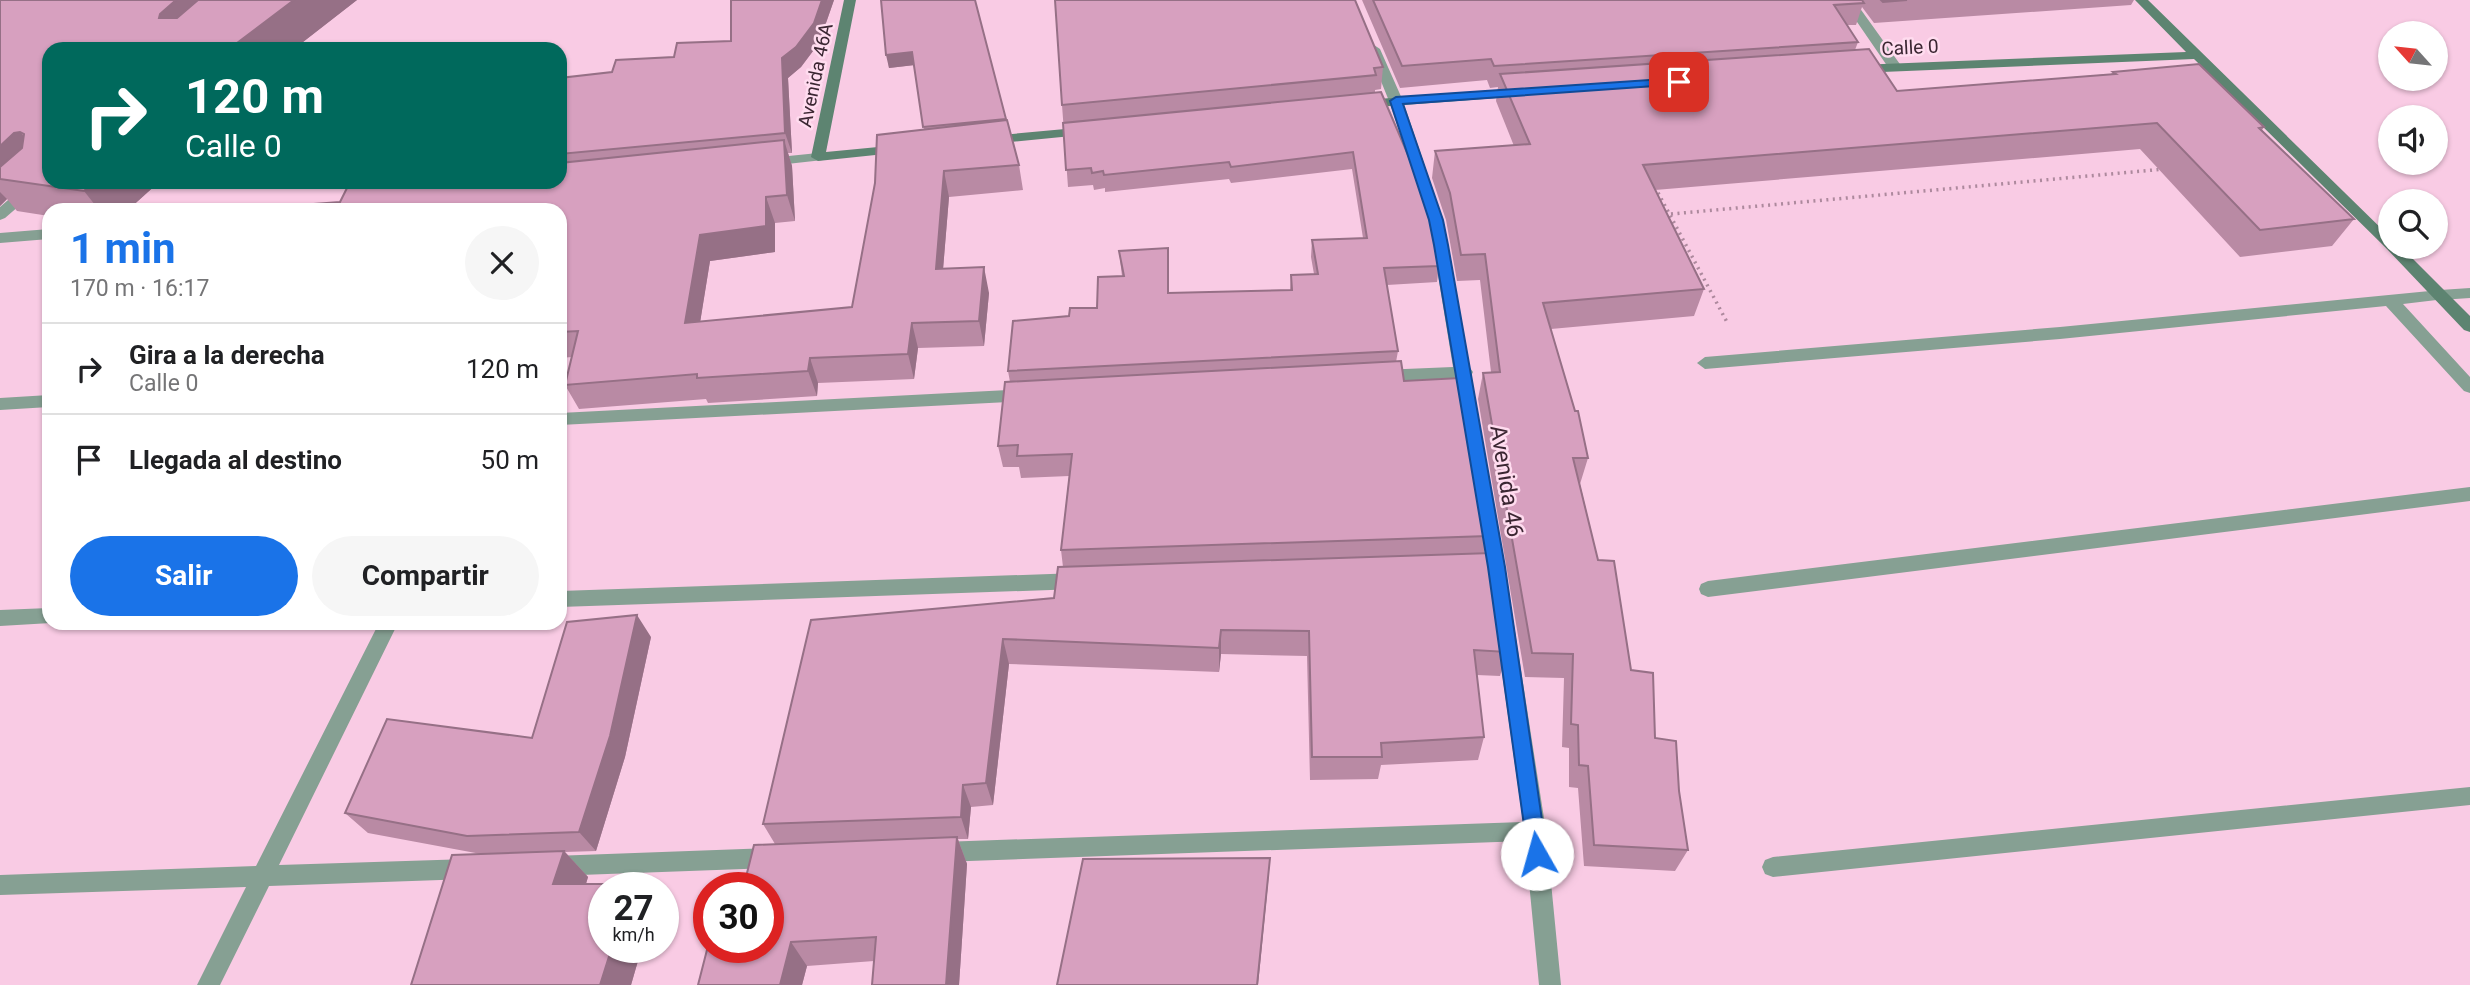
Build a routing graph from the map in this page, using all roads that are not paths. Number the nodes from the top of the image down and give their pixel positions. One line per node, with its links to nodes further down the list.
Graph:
1 (850, 0): 14 (street, Avenida 46A)
2 (1848, 0): 6 (street)
3 (2141, 0): 5 (street)
4 (1369, 38): 9 (street, Avenida 46)
5 (2197, 55): 6 (street, Calle 0); 18 (street)
6 (1895, 67): 7 (street, Calle 0)
7 (1841, 71)
8 (1530, 92): 9 (street)
9 (1396, 101): 10 (street); 27 (street, Avenida 46)
10 (1355, 105)
11 (1107, 129): 12 (street)
12 (970, 142)
13 (915, 148): 14 (street)
14 (818, 157): 15 (street)
15 (750, 164)
16 (42, 178): 17 (street)
17 (0, 215)
18 (2378, 232)
19 (42, 235): 20 (street)
20 (0, 239)
21 (2405, 259): 23 (street)
22 (2470, 293): 23 (street)
23 (2440, 295): 24 (street); 25 (street)
24 (2390, 300): 26 (street); 29 (street)
25 (2470, 327)
26 (1705, 363)
27 (1465, 372): 28 (street); 42 (street, Avenida 46)
28 (1367, 377)
29 (2470, 387)
30 (1047, 394): 33 (street)
31 (42, 401): 32 (street)
32 (0, 404)
33 (567, 419)
34 (2470, 494): 36 (street)
35 (1091, 581): 37 (street)
36 (1708, 589)
37 (567, 599)
38 (42, 616): 39 (street)
39 (0, 618)
40 (385, 630): 48 (street)
41 (2470, 796): 46 (street)
42 (1535, 831): 43 (street); 51 (street, Avenida 46)
43 (919, 853)
44 (793, 857): 45 (street)
45 (528, 866)
46 (1773, 867)
47 (486, 868): 48 (street)
48 (262, 876): 49 (street); 50 (street)
49 (0, 885)
50 (208, 985)
51 (1550, 985)

